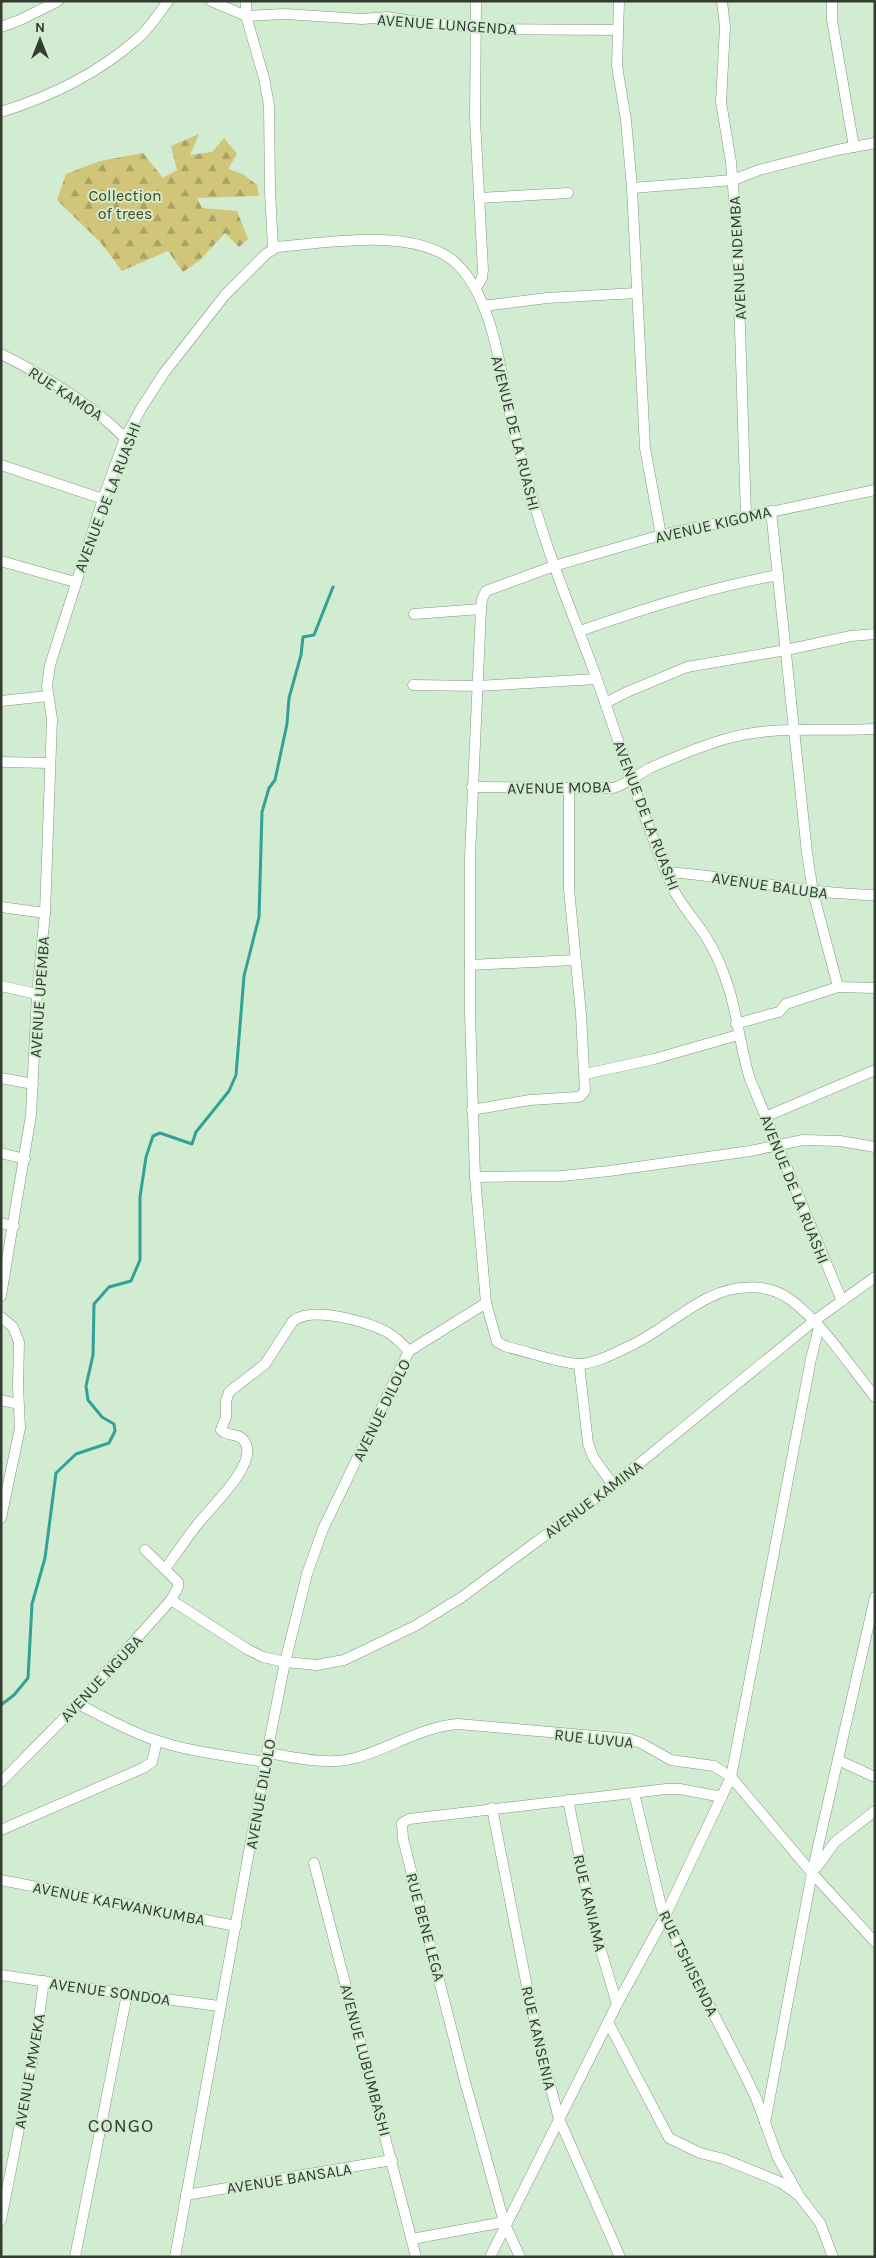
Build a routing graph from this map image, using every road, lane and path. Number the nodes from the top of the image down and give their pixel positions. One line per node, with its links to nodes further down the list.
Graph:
1 (58, 1): 11 (street)
2 (168, 1): 13 (street)
3 (211, 1): 9 (street)
4 (246, 1): 9 (street)
5 (476, 1): 10 (street)
6 (618, 1): 12 (street)
7 (722, 1): 16 (street, AVENUE NDEMBA)
8 (832, 1): 15 (street)
9 (246, 16): 10 (street, AVENUE LUNGENDA); 20 (street)
10 (476, 26): 12 (street, AVENUE LUNGENDA); 19 (street)
11 (1, 27)
12 (618, 30): 17 (street)
13 (1, 112)
14 (875, 143): 15 (street)
15 (854, 147): 16 (street)
16 (733, 180): 17 (street); 30 (street, AVENUE NDEMBA)
17 (632, 188): 22 (street)
18 (568, 193): 19 (street)
19 (479, 198): 21 (street)
20 (273, 248): 21 (street, AVENUE DE LA RUASHI); 25 (street, AVENUE DE LA RUASHI)
21 (476, 288): 23 (street, AVENUE DE LA RUASHI)
22 (638, 293): 23 (street); 31 (street)
23 (483, 306): 33 (street, AVENUE DE LA RUASHI)
24 (1, 354): 25 (street, RUE KAMOA)
25 (125, 438): 28 (street, AVENUE DE LA RUASHI)
26 (1, 465): 28 (street)
27 (875, 490): 29 (street, AVENUE KIGOMA)
28 (103, 499): 35 (street, AVENUE DE LA RUASHI)
29 (771, 511): 30 (street, AVENUE KIGOMA); 34 (street)
30 (746, 516): 31 (street, AVENUE KIGOMA)
31 (662, 535): 33 (street, AVENUE KIGOMA)
32 (1, 562): 35 (street)
33 (554, 566): 36 (street, AVENUE KIGOMA); 38 (street, AVENUE DE LA RUASHI)
34 (778, 575): 38 (street); 40 (street)
35 (75, 582): 44 (street, AVENUE DE LA RUASHI)
36 (482, 609): 37 (street); 43 (street)
37 (414, 614)
38 (580, 631): 41 (street, AVENUE DE LA RUASHI)
39 (875, 634): 40 (street)
40 (786, 650): 46 (street); 48 (street)
41 (597, 679): 43 (street); 46 (street, AVENUE DE LA RUASHI)
42 (412, 685): 43 (street)
43 (478, 686): 52 (street)
44 (48, 696): 45 (street); 50 (street, AVENUE UPEMBA)
45 (1, 701)
46 (605, 703): 51 (street, AVENUE DE LA RUASHI)
47 (875, 729): 48 (street, AVENUE MOBA)
48 (793, 731): 51 (street, AVENUE MOBA); 55 (street)
49 (1, 762): 50 (street)
50 (50, 763): 58 (street, AVENUE UPEMBA)
51 (631, 781): 53 (street, AVENUE MOBA); 54 (street, AVENUE DE LA RUASHI)
52 (472, 787): 53 (street, AVENUE MOBA); 60 (street)
53 (569, 789): 59 (street)
54 (666, 872): 55 (street, AVENUE BALUBA); 65 (street, AVENUE DE LA RUASHI)
55 (813, 892): 56 (street, AVENUE BALUBA); 62 (street)
56 (875, 895)
57 (1, 907): 58 (street)
58 (45, 913): 64 (street, AVENUE UPEMBA)
59 (575, 960): 60 (street); 68 (street)
60 (470, 965): 71 (street)
61 (1, 986): 64 (street)
62 (838, 987): 63 (street); 65 (street)
63 (875, 988)
64 (37, 994): 70 (street, AVENUE UPEMBA)
65 (736, 1024): 66 (street, AVENUE DE LA RUASHI)
66 (738, 1035): 68 (street); 72 (street, AVENUE DE LA RUASHI)
67 (875, 1070): 72 (street)
68 (585, 1074): 71 (street)
69 (1, 1078): 70 (street)
70 (33, 1084): 76 (street, AVENUE UPEMBA)
71 (472, 1110): 77 (street)
72 (765, 1117): 74 (street, AVENUE DE LA RUASHI)
73 (872, 1144): 74 (street)
74 (778, 1145): 77 (street); 82 (street, AVENUE DE LA RUASHI)
75 (1, 1153): 76 (street)
76 (25, 1159): 79 (street, AVENUE UPEMBA)
77 (475, 1177): 83 (street)
78 (1, 1223): 79 (street)
79 (14, 1226): 81 (street, AVENUE UPEMBA)
80 (875, 1277): 82 (street, AVENUE KAMINA)
81 (1, 1296)
82 (842, 1301): 85 (street, AVENUE KAMINA)
83 (486, 1303): 86 (street); 87 (street)
84 (1, 1318): 90 (street)
85 (817, 1324): 87 (street); 88 (street); 93 (street, AVENUE KAMINA); 104 (street)
86 (409, 1351): 96 (street); 99 (street, AVENUE DILOLO)
87 (579, 1364): 93 (street)
88 (875, 1397)
89 (1, 1400): 90 (street)
90 (18, 1404): 92 (street)
91 (1, 1472): 92 (street)
92 (12, 1475): 94 (street)
93 (613, 1485): 99 (street, AVENUE KAMINA)
94 (1, 1518)
95 (145, 1550): 96 (street)
96 (165, 1569): 98 (street)
97 (875, 1597): 103 (street)
98 (171, 1600): 99 (street, AVENUE KAMINA); 100 (street, AVENUE NGUBA)
99 (285, 1662): 102 (street, AVENUE DILOLO)
100 (78, 1704): 101 (street, RUE LUVUA); 106 (street, AVENUE NGUBA)
101 (157, 1741): 102 (street, RUE LUVUA); 112 (street)
102 (266, 1757): 104 (street, RUE LUVUA); 117 (street, AVENUE DILOLO)
103 (838, 1760): 105 (street); 114 (street)
104 (731, 1777): 108 (street); 114 (street, RUE LUVUA)
105 (875, 1777)
106 (1, 1782)
107 (634, 1793): 108 (street, RUE BENE LEGA); 109 (street, RUE BENE LEGA); 116 (street, RUE TSHISENDA)
108 (722, 1797): 116 (street)
109 (568, 1800): 110 (street, RUE BENE LEGA); 122 (street, RUE KANIAMA)
110 (492, 1808): 125 (street, RUE KANSENIA); 131 (street, RUE BENE LEGA)
111 (875, 1811): 114 (street)
112 (1, 1830)
113 (314, 1863): 127 (street, AVENUE LUBUMBASHI)
114 (812, 1873): 118 (street, RUE LUVUA); 126 (street)
115 (1, 1880): 117 (street, AVENUE KAFWANKUMBA)
116 (664, 1918): 122 (street); 126 (street, RUE TSHISENDA)
117 (236, 1926): 123 (street, AVENUE DILOLO)
118 (875, 1942)
119 (1, 1975): 120 (street, AVENUE SONDOA)
120 (44, 1981): 121 (street, AVENUE SONDOA); 130 (street, AVENUE MWEKA)
121 (127, 1994): 123 (street, AVENUE SONDOA); 133 (street)
122 (616, 2004): 124 (street)
123 (220, 2006): 128 (street, AVENUE DILOLO)
124 (608, 2022): 125 (street); 129 (street)
125 (559, 2119): 131 (street); 138 (street, RUE KANSENIA)
126 (765, 2123): 129 (street, RUE TSHISENDA)
127 (392, 2160): 128 (street, AVENUE BANSALA); 132 (street, AVENUE LUBUMBASHI)
128 (186, 2194): 134 (street, AVENUE DILOLO)
129 (800, 2198): 139 (street)
130 (1, 2220)
131 (505, 2225): 132 (street); 136 (street); 137 (street, RUE BENE LEGA)
132 (412, 2239): 135 (street, AVENUE LUBUMBASHI)
133 (75, 2257)
134 (175, 2257)
135 (416, 2257)
136 (490, 2257)
137 (520, 2257)
138 (620, 2257)
139 (834, 2257)

